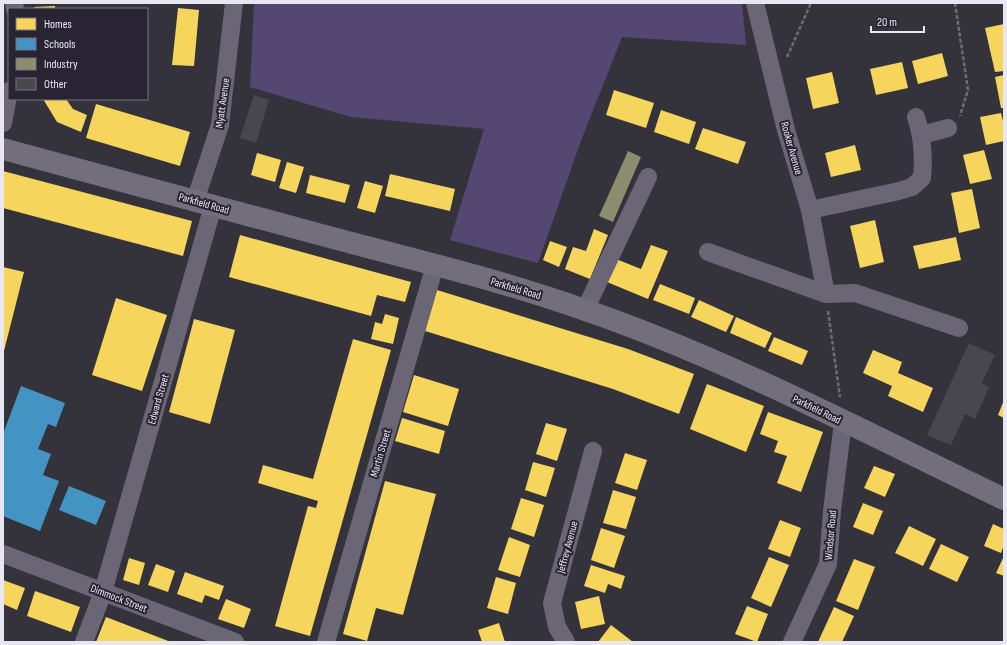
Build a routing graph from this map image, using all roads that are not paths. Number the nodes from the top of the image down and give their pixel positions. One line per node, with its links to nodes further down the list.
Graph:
1 (234, 3): 10 (street, Myatt Avenue)
2 (755, 3): 11 (street, Rooker Avenue)
3 (8, 96): 5 (street)
4 (916, 117): 7 (street)
5 (3, 123)
6 (948, 128): 7 (street)
7 (922, 135): 11 (street)
8 (3, 149): 10 (main road, Parkfield Road)
9 (648, 176): 15 (street)
10 (204, 204): 13 (main road, Parkfield Road); 21 (street, Edward Street)
11 (810, 210): 14 (street, Rooker Avenue)
12 (708, 252): 14 (street)
13 (435, 265): 15 (main road, Parkfield Road); 24 (street, Martin Street)
14 (826, 294): 16 (street)
15 (585, 310): 17 (main road, Parkfield Road)
16 (959, 328)
17 (843, 422): 19 (main road, Parkfield Road); 26 (street, Windsor Road)
18 (593, 451): 25 (street, Jeffrey Avenue)
19 (1004, 499)
20 (3, 554): 21 (street, Dimmock Street)
21 (103, 592): 22 (street, Edward Street); 23 (street, Dimmock Street)
22 (84, 642)
23 (235, 642)
24 (326, 642)
25 (566, 642)
26 (792, 642)

